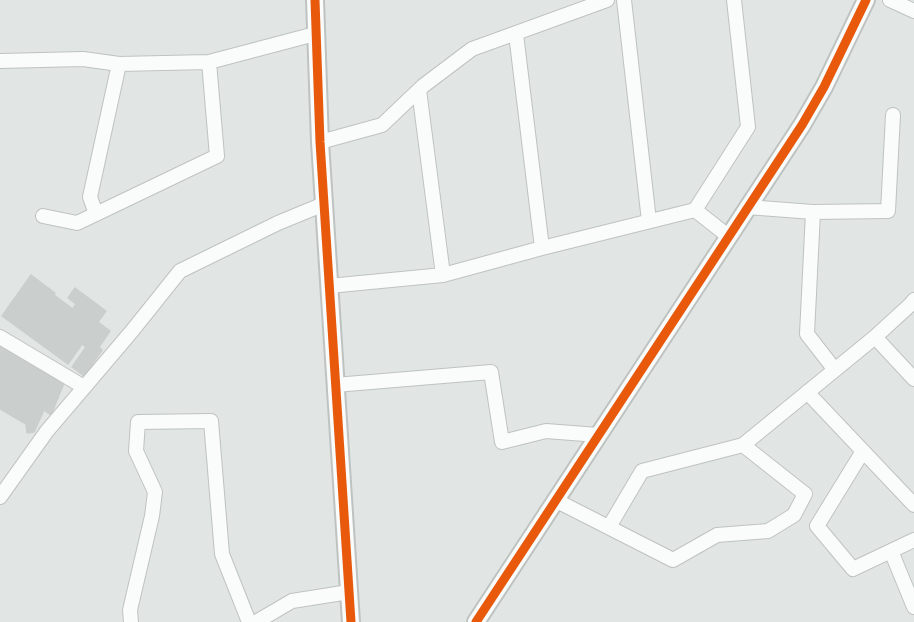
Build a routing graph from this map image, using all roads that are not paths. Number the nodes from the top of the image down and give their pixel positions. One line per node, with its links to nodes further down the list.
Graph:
1 (315, 0): 8 (street)
2 (608, 0): 9 (street)
3 (624, 0): 22 (street)
4 (734, 0): 18 (street)
5 (866, 0): 17 (street)
6 (891, 0): 7 (street)
7 (914, 10)
8 (315, 34): 11 (street); 15 (street)
9 (516, 34): 13 (street); 24 (street)
10 (0, 61): 12 (street)
11 (208, 62): 12 (street); 20 (street)
12 (119, 63): 20 (street)
13 (419, 90): 15 (street); 25 (street)
14 (894, 115): 19 (street)
15 (320, 142): 16 (street)
16 (324, 204): 26 (street); 33 (street)
17 (747, 207): 19 (street); 23 (street)
18 (695, 210): 22 (street); 23 (street)
19 (813, 212): 30 (street)
20 (96, 214): 21 (street)
21 (43, 216)
22 (650, 220): 24 (street)
23 (728, 236): 35 (street)
24 (542, 248): 25 (street)
25 (443, 275): 26 (street)
26 (329, 286): 32 (street)
27 (914, 300): 29 (street)
28 (0, 337): 33 (street)
29 (875, 337): 30 (street); 31 (street)
30 (835, 370): 34 (street)
31 (914, 379)
32 (335, 385): 35 (street); 44 (street)
33 (84, 387): 38 (street)
34 (807, 392): 36 (street); 37 (street)
35 (598, 435): 39 (street)
36 (743, 445): 41 (street); 41 (street)
37 (863, 451): 40 (street); 43 (street)
38 (0, 497)
39 (555, 500): 41 (street); 50 (street)
40 (914, 505)
41 (609, 527)
42 (914, 540): 43 (street)
43 (891, 551): 45 (street)
44 (349, 592): 48 (street); 49 (street)
45 (914, 607)
46 (131, 622): 47 (street)
47 (249, 622)
48 (256, 622)
49 (351, 622)
50 (476, 622)

